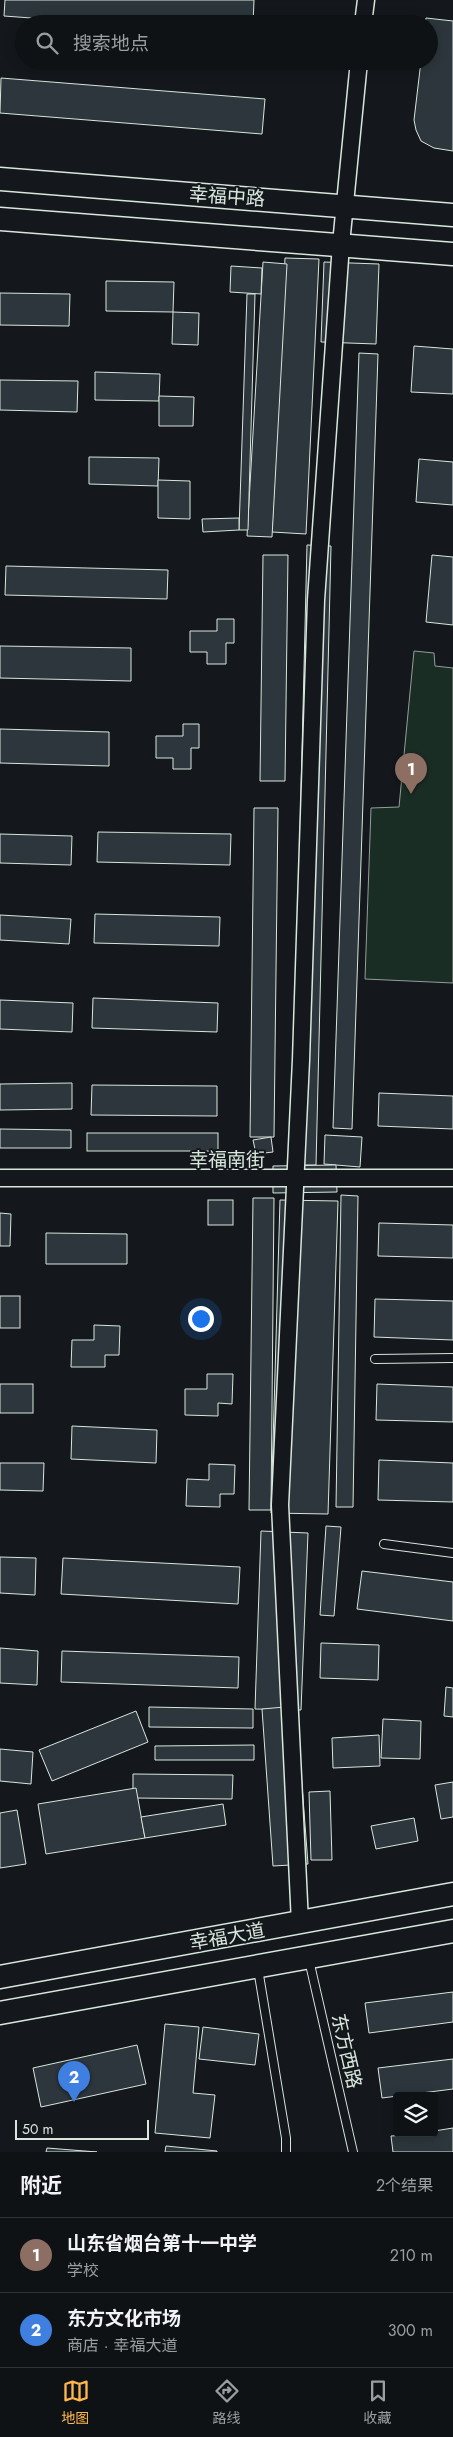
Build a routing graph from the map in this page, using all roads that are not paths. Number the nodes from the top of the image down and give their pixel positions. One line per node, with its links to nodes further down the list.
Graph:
1 (366, 0): 2 (street)
2 (364, 15)
3 (358, 70): 5 (street)
4 (0, 179): 5 (main road, 幸福中路)
5 (345, 205): 6 (main road, 幸福中路); 8 (street)
6 (453, 215)
7 (0, 219): 8 (main road)
8 (341, 244): 9 (main road); 17 (street)
9 (453, 254)
10 (0, 1178): 11 (street, 幸福南街)
11 (453, 1178)
12 (453, 1358): 13 (lane)
13 (374, 1359)
14 (384, 1544): 15 (lane)
15 (453, 1553)
16 (453, 1894): 17 (main road, 幸福大道)
17 (300, 1923): 21 (main road, 幸福大道)
18 (453, 1931): 19 (main road, 幸福大道)
19 (309, 1958): 20 (main road, 幸福大道); 24 (lane, 东方西路)
20 (257, 1967): 22 (main road, 幸福大道); 23 (lane)
21 (0, 1977)
22 (0, 2013)
23 (286, 2152)
24 (353, 2152)

